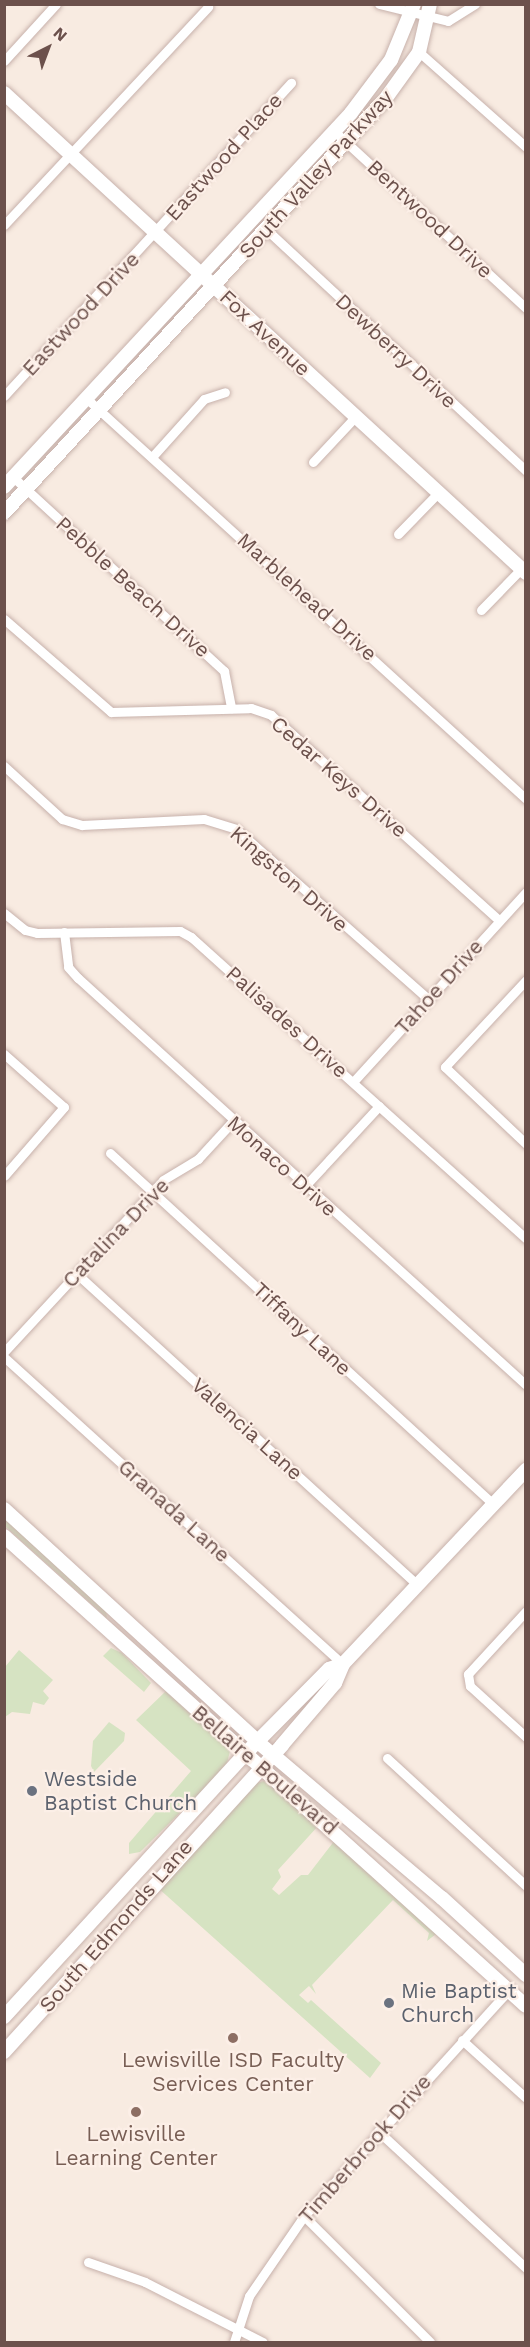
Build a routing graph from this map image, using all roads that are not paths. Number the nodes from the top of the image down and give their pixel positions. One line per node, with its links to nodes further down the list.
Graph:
1 (56, 4): 8 (street)
2 (379, 4): 5 (street)
3 (475, 4): 6 (street)
4 (208, 7): 14 (street)
5 (413, 9): 6 (street); 11 (main road, South Valley Parkway)
6 (428, 11): 7 (main road, South Valley Parkway)
7 (418, 52): 12 (main road, South Valley Parkway); 13 (street)
8 (4, 61)
9 (291, 83): 17 (street, Eastwood Place)
10 (4, 93): 14 (main road, Fox Avenue)
11 (334, 131): 12 (street, Bentwood Drive); 18 (main road, South Valley Parkway)
12 (346, 142): 16 (main road, South Valley Parkway); 20 (street, Bentwood Drive)
13 (525, 147)
14 (71, 152): 15 (street); 17 (main road, Fox Avenue)
15 (4, 225)
16 (267, 230): 19 (main road, South Valley Parkway); 28 (street, Dewberry Drive)
17 (156, 232): 18 (main road, Fox Avenue); 22 (street, Eastwood Drive)
18 (202, 274): 19 (main road, Fox Avenue); 23 (main road, South Valley Parkway)
19 (215, 286): 24 (main road, South Valley Parkway); 25 (main road, Fox Avenue)
20 (525, 308)
21 (225, 392): 26 (street)
22 (4, 396)
23 (86, 398): 24 (street, Marblehead Drive); 29 (main road, South Valley Parkway)
24 (100, 411): 26 (street, Marblehead Drive); 30 (main road, South Valley Parkway)
25 (356, 416): 27 (street); 31 (main road, Fox Avenue)
26 (152, 457): 39 (street, Marblehead Drive)
27 (313, 462)
28 (525, 471)
29 (9, 482): 30 (street, Pebble Beach Drive)
30 (27, 490): 32 (main road, South Valley Parkway); 37 (street, Pebble Beach Drive)
31 (438, 493): 33 (street); 34 (main road, Fox Avenue)
32 (4, 513)
33 (398, 534)
34 (523, 571): 35 (street)
35 (481, 610)
36 (4, 619): 37 (street, Cedar Keys Drive)
37 (231, 708): 42 (street, Cedar Keys Drive)
38 (4, 766): 45 (street, Kingston Drive)
39 (525, 799)
40 (525, 892): 42 (street, Tahoe Drive)
41 (4, 913): 43 (street, Palisades Drive)
42 (499, 920): 45 (street, Tahoe Drive)
43 (64, 932): 47 (street, Palisades Drive); 49 (street, Monaco Drive)
44 (525, 980): 50 (street)
45 (428, 999): 47 (street, Tahoe Drive)
46 (4, 1054): 52 (street)
47 (353, 1082): 48 (street, Palisades Drive)
48 (379, 1106): 53 (street); 55 (street, Palisades Drive)
49 (233, 1121): 53 (street, Monaco Drive); 54 (street, Catalina Drive)
50 (525, 1144)
51 (110, 1154): 54 (street, Tiffany Lane)
52 (4, 1176)
53 (305, 1186): 59 (street, Monaco Drive)
54 (152, 1191): 56 (street, Catalina Drive); 61 (street, Tiffany Lane)
55 (525, 1239)
56 (77, 1274): 57 (street, Catalina Drive); 64 (street, Valencia Lane)
57 (4, 1352)
58 (4, 1358): 68 (street, Granada Lane)
59 (525, 1385)
60 (525, 1470): 61 (main road, South Edmonds Lane)
61 (493, 1504): 64 (main road, South Edmonds Lane)
62 (4, 1509): 66 (main road, Bellaire Boulevard)
63 (4, 1536): 67 (main road, Bellaire Boulevard)
64 (418, 1585): 68 (main road, South Edmonds Lane)
65 (525, 1611): 69 (street)
66 (123, 1618): 67 (main road); 70 (main road, Bellaire Boulevard)
67 (111, 1632): 71 (main road, Bellaire Boulevard)
68 (343, 1664): 70 (main road, South Edmonds Lane); 72 (main road, South Edmonds Lane)
69 (525, 1737)
70 (259, 1743): 71 (main road, South Edmonds Lane); 72 (main road, Bellaire Boulevard)
71 (245, 1754): 74 (main road, Bellaire Boulevard); 75 (main road, South Edmonds Lane)
72 (272, 1754): 74 (main road, South Edmonds Lane); 79 (main road, Bellaire Boulevard)
73 (387, 1758): 76 (street)
74 (259, 1767): 77 (main road, South Edmonds Lane); 81 (main road, Bellaire Boulevard)
75 (137, 1872): 77 (main road); 78 (main road, South Edmonds Lane)
76 (525, 1887)
77 (154, 1888): 80 (main road, South Edmonds Lane)
78 (48, 1969): 80 (main road); 83 (main road, South Edmonds Lane)
79 (525, 1974): 81 (main road, Timberbrook Drive)
80 (66, 1985): 85 (main road, South Edmonds Lane)
81 (508, 1990): 82 (main road, Bellaire Boulevard); 84 (street, Timberbrook Drive)
82 (525, 2006)
83 (4, 2017)
84 (462, 2040): 86 (street); 87 (street, Timberbrook Drive)
85 (4, 2052)
86 (525, 2098)
87 (378, 2132): 88 (street, Timberbrook Drive); 90 (street)
88 (304, 2216): 91 (street, Timberbrook Drive); 94 (street)
89 (88, 2262): 91 (street)
90 (525, 2268)
91 (236, 2331): 92 (street, Timberbrook Drive); 93 (street)
92 (234, 2343)
93 (263, 2343)
94 (430, 2343)

